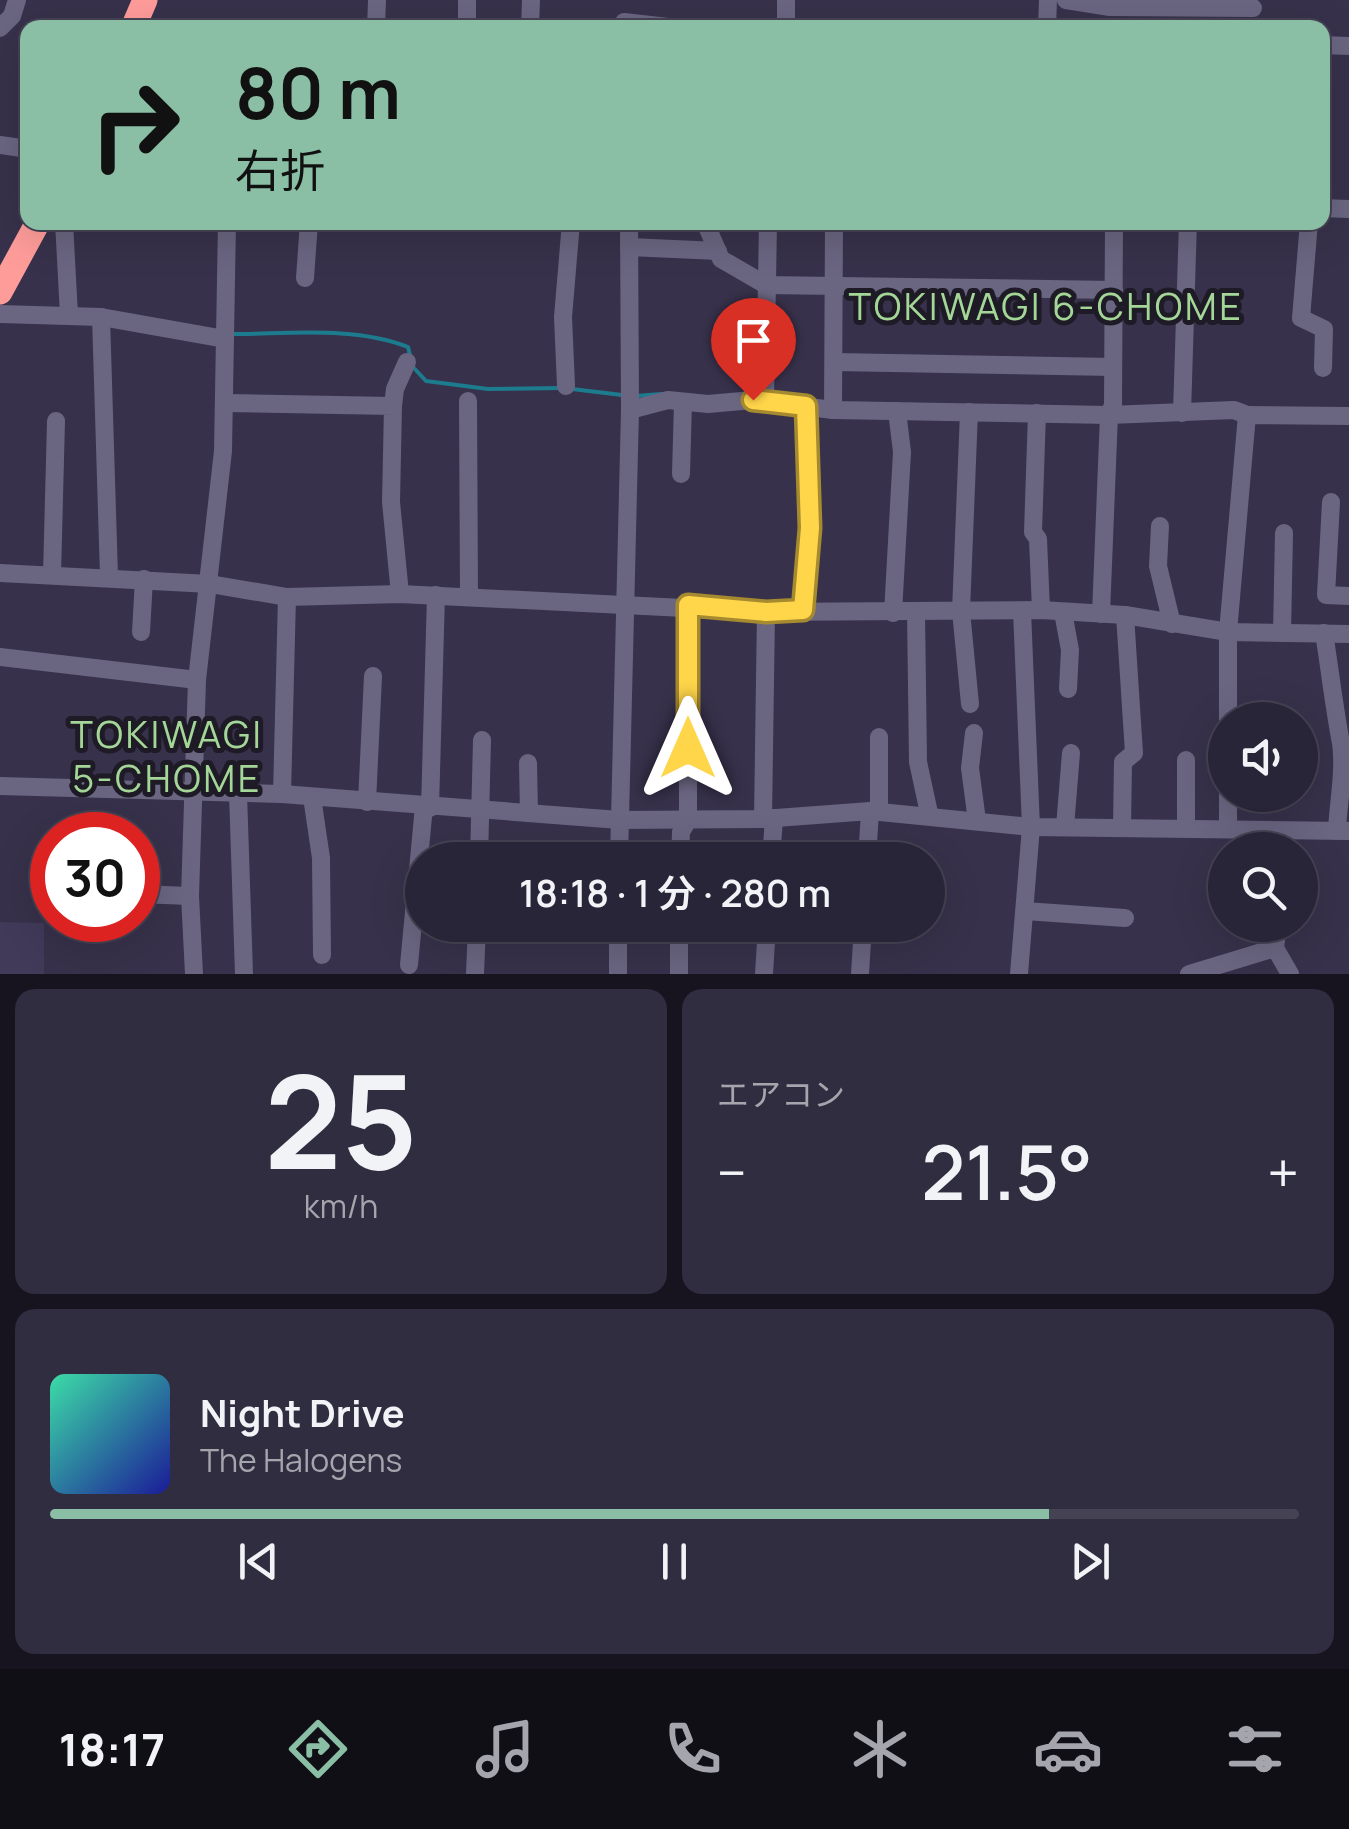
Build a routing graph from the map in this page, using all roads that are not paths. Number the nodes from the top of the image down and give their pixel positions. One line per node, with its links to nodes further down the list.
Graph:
1 (17, 0): 4 (street)
2 (1066, 0): 3 (street)
3 (1254, 8)
4 (0, 28)
5 (34, 230): 23 (highway)
6 (64, 230): 25 (street)
7 (226, 230): 27 (street)
8 (308, 230): 19 (street)
9 (570, 230): 32 (street)
10 (629, 230): 17 (street)
11 (709, 230): 18 (street)
12 (768, 230): 20 (street)
13 (834, 230): 21 (street)
14 (1114, 230): 22 (street)
15 (1188, 230): 44 (street)
16 (1308, 230): 31 (street)
17 (629, 246): 18 (street); 39 (street)
18 (718, 251): 20 (street)
19 (305, 278)
20 (766, 284): 21 (street); 33 (street)
21 (834, 286): 22 (street); 29 (street)
22 (1114, 290): 30 (street)
23 (0, 292)
24 (0, 314): 25 (street)
25 (68, 316): 26 (street)
26 (101, 317): 27 (street); 55 (street)
27 (225, 339): 36 (street)
28 (407, 362): 37 (street)
29 (834, 362): 30 (street); 40 (street)
30 (1114, 367): 45 (street)
31 (1323, 368)
32 (566, 386)
33 (765, 400): 35 (street); 38 (street)
34 (468, 401): 60 (street)
35 (682, 402): 39 (street); 49 (street)
36 (224, 403): 37 (street); 57 (street)
37 (394, 406): 58 (street)
38 (806, 406): 40 (street); 65 (street)
39 (630, 410): 63 (street)
40 (833, 410): 41 (street)
41 (898, 411): 42 (street); 69 (street)
42 (969, 412): 43 (street); 66 (street)
43 (1037, 413): 45 (street); 67 (street)
44 (1182, 413): 45 (street); 46 (street)
45 (1109, 415): 72 (street)
46 (1247, 415): 47 (street); 76 (street)
47 (1349, 416)
48 (56, 421): 54 (street)
49 (681, 474)
50 (1330, 502): 61 (street)
51 (1160, 526): 74 (street)
52 (1284, 533): 77 (street)
53 (0, 574): 54 (street)
54 (52, 575): 55 (street)
55 (109, 576): 56 (street)
56 (144, 579): 57 (street); 75 (street)
57 (210, 584): 62 (street); 82 (street)
58 (400, 594): 59 (street); 62 (street)
59 (436, 595): 60 (street); 98 (street)
60 (469, 596): 63 (street)
61 (1349, 596)
62 (287, 597): 95 (street)
63 (624, 604): 64 (street); 105 (street)
64 (688, 605): 68 (street); 106 (street)
65 (803, 610): 68 (street); 69 (street)
66 (961, 611): 67 (street); 70 (street); 85 (street)
67 (1032, 611): 71 (street); 109 (street)
68 (766, 612): 104 (street)
69 (894, 612): 70 (street)
70 (916, 612): 103 (street)
71 (1064, 612): 72 (street); 83 (street)
72 (1101, 614): 73 (street)
73 (1125, 615): 74 (street); 111 (street)
74 (1172, 624): 76 (street)
75 (140, 632)
76 (1228, 632): 77 (street); 84 (street)
77 (1282, 633): 78 (street)
78 (1324, 634): 79 (street); 113 (street)
79 (1349, 634)
80 (0, 657): 82 (street)
81 (373, 676): 97 (street)
82 (197, 680): 93 (street)
83 (1068, 689)
84 (1228, 702)
85 (970, 704)
86 (974, 734): 107 (street)
87 (879, 736): 100 (street)
88 (482, 740): 99 (street)
89 (1072, 753): 110 (street)
90 (1186, 760): 112 (street)
91 (528, 763): 102 (street)
92 (0, 786): 93 (street)
93 (195, 790): 94 (street); 122 (street)
94 (238, 794): 95 (street); 135 (street)
95 (282, 794): 96 (street)
96 (312, 797): 97 (street); 132 (street)
97 (367, 802): 98 (street)
98 (427, 807): 99 (street); 133 (street)
99 (481, 810): 102 (street); 116 (street)
100 (874, 811): 103 (street); 104 (street); 120 (street)
101 (1228, 812): 108 (street)
102 (529, 813): 105 (street)
103 (929, 813): 107 (street)
104 (768, 818): 106 (street); 119 (street)
105 (620, 820): 106 (street); 117 (street)
106 (688, 820): 118 (street)
107 (976, 821): 109 (street)
108 (1228, 826): 112 (street); 114 (street)
109 (1031, 827): 110 (street); 123 (street)
110 (1065, 827): 111 (street)
111 (1122, 827): 112 (street)
112 (1186, 827)
113 (1343, 831): 115 (street)
114 (1255, 832)
115 (1318, 835)
116 (480, 842)
117 (619, 842)
118 (681, 842)
119 (770, 842)
120 (870, 842)
121 (160, 895): 122 (street)
122 (190, 896): 134 (street)
123 (1024, 910): 124 (street); 141 (street)
124 (1125, 918)
125 (476, 942): 136 (street)
126 (618, 942): 137 (street)
127 (680, 942): 138 (street)
128 (766, 942): 139 (street)
129 (862, 942): 140 (street)
130 (1275, 942): 131 (street)
131 (1274, 948): 142 (street); 143 (street)
132 (322, 954)
133 (409, 965)
134 (194, 974)
135 (244, 974)
136 (475, 974)
137 (618, 974)
138 (679, 974)
139 (764, 974)
140 (860, 974)
141 (1018, 974)
142 (1188, 974)
143 (1290, 974)

